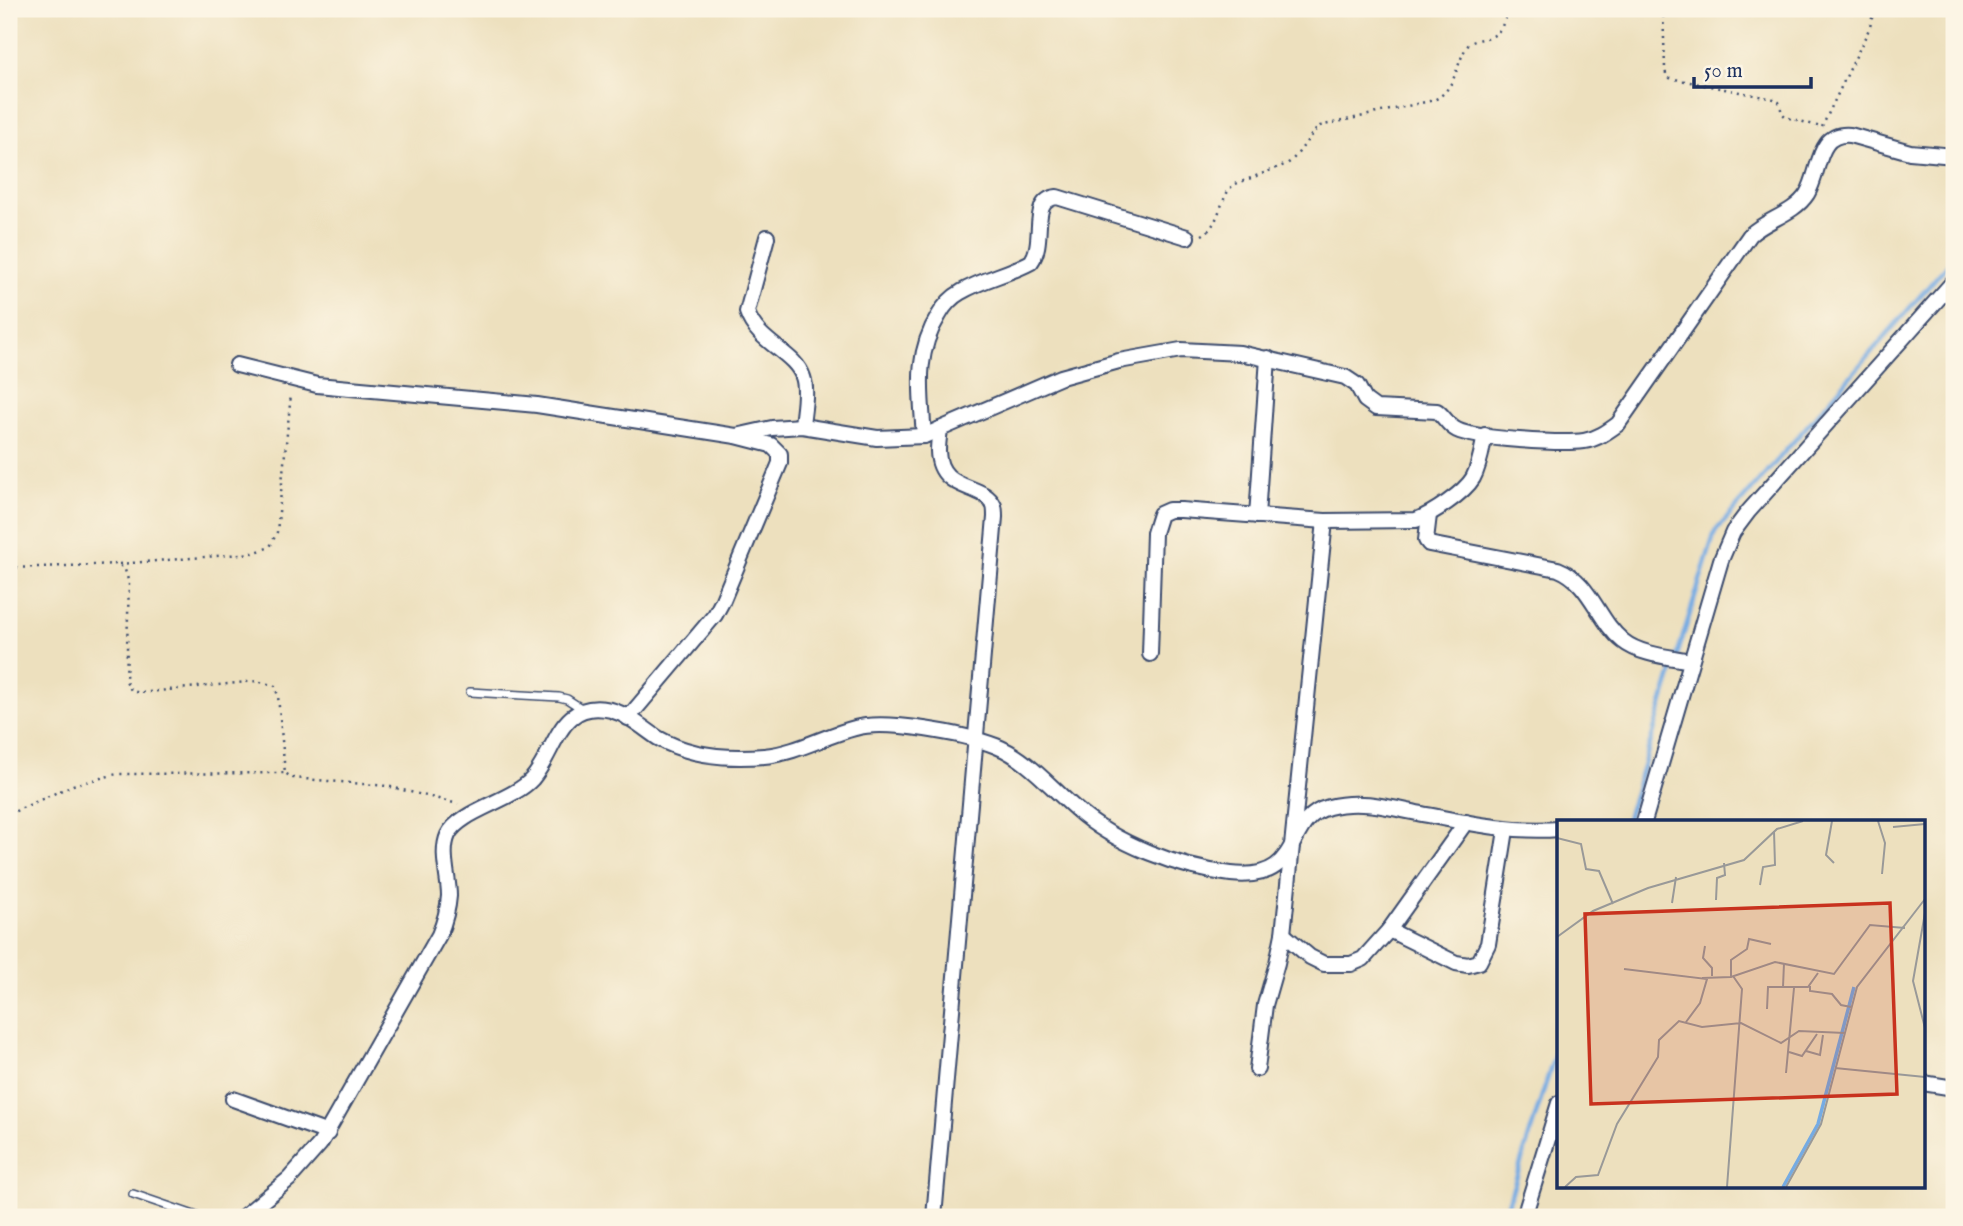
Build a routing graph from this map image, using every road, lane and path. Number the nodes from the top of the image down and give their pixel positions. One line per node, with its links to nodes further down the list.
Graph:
1 (1509, 9): 8 (path)
2 (1663, 9): 4 (path)
3 (1874, 9): 4 (path)
4 (1822, 128): 5 (path)
5 (1840, 134): 6 (street); 15 (street)
6 (1954, 156)
7 (767, 237): 13 (street)
8 (1187, 237): 17 (street)
9 (1954, 281): 24 (street)
10 (1268, 358): 14 (street); 15 (street); 19 (street)
11 (237, 365): 12 (street)
12 (293, 380): 16 (street); 21 (path)
13 (802, 426): 16 (street); 17 (street)
14 (940, 429): 17 (street); 28 (street)
15 (1485, 435): 18 (street)
16 (736, 436): 27 (street)
17 (924, 436)
18 (1429, 515): 20 (street); 24 (street)
19 (1257, 516): 20 (street); 23 (street)
20 (1325, 521): 36 (street)
21 (119, 564): 22 (path); 29 (path)
22 (9, 568)
23 (1150, 654)
24 (1682, 659): 32 (street)
25 (470, 692): 26 (lane)
26 (584, 710): 27 (street); 30 (street)
27 (628, 718): 28 (street)
28 (976, 740): 36 (street); 48 (street)
29 (285, 773): 30 (path); 31 (path)
30 (481, 810): 44 (street)
31 (9, 814)
32 (1644, 820)
33 (1466, 822): 35 (street); 36 (street); 37 (street)
34 (1557, 829): 35 (street)
35 (1506, 830): 37 (street)
36 (1290, 853): 38 (street)
37 (1389, 930): 38 (street)
38 (1283, 933): 39 (street)
39 (1257, 1069)
40 (1924, 1083): 41 (street)
41 (1954, 1088)
42 (233, 1099): 44 (street)
43 (1557, 1110): 49 (street)
44 (328, 1133): 47 (street)
45 (133, 1194): 46 (lane)
46 (200, 1217)
47 (243, 1217)
48 (934, 1217)
49 (1524, 1217)

